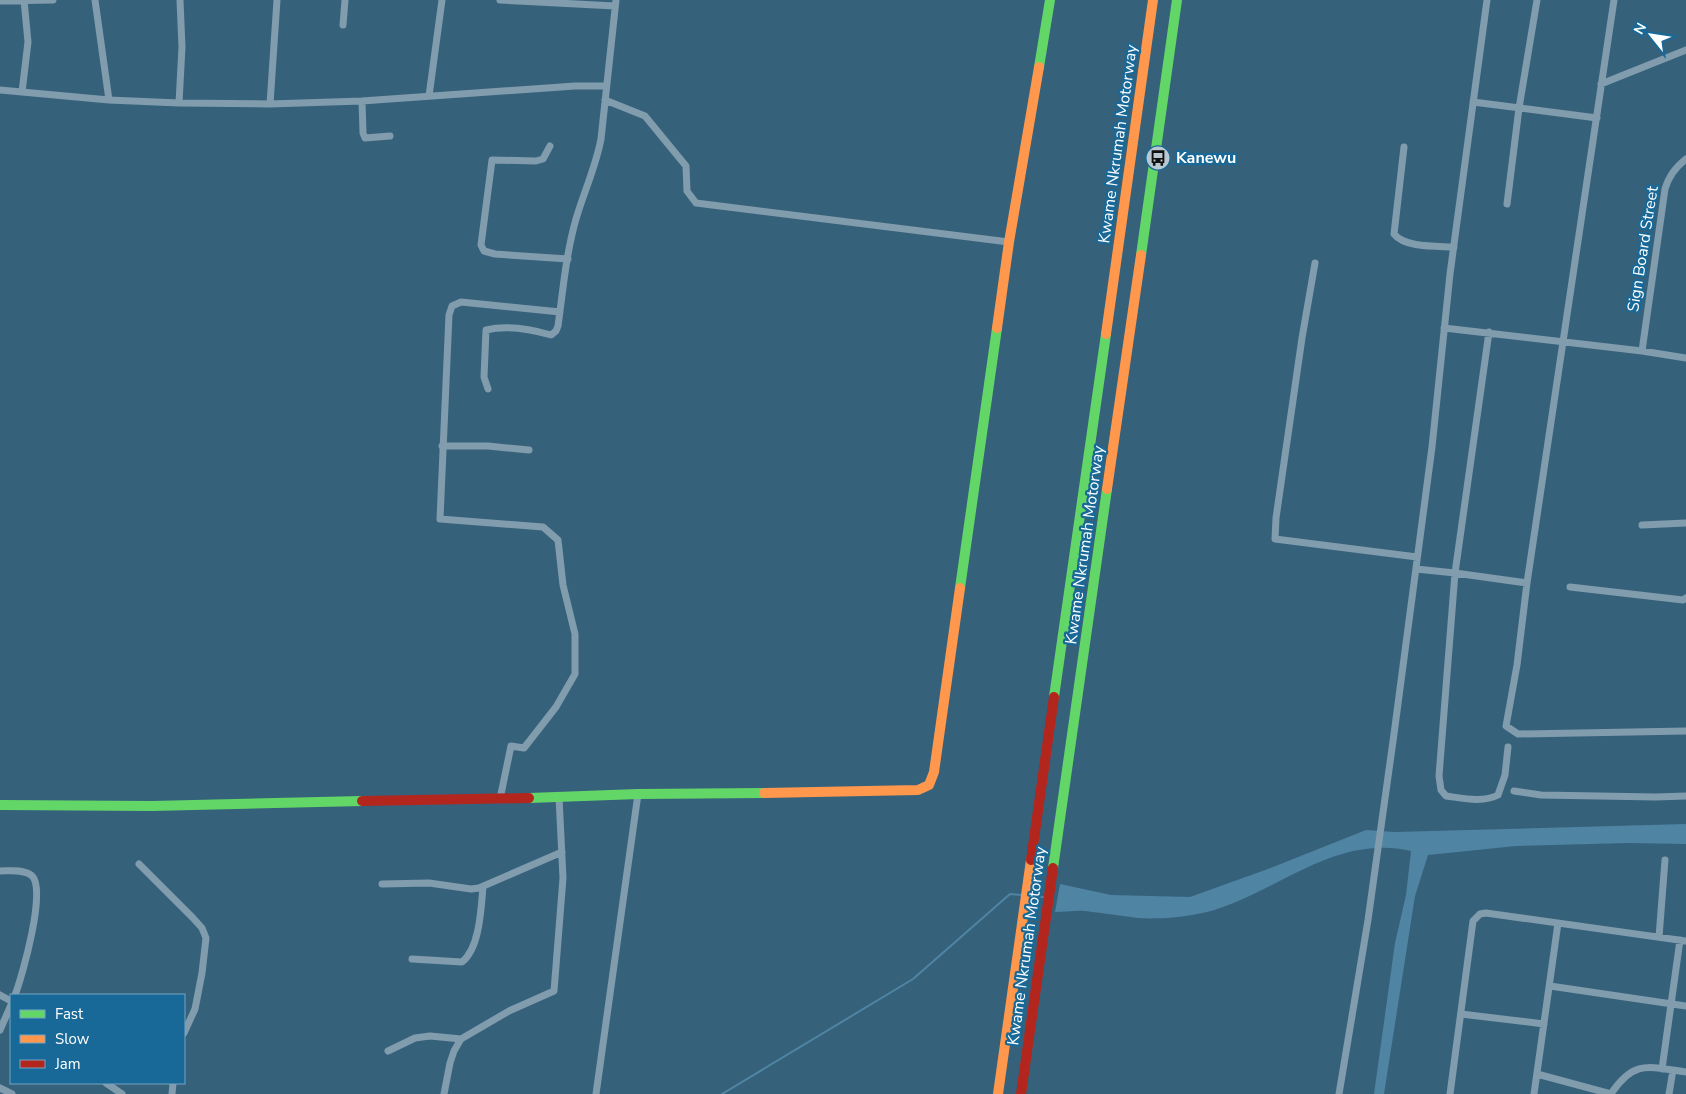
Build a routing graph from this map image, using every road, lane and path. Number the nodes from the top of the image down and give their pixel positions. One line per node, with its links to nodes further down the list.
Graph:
1 (24, 0): 2 (street); 15 (street); 23 (street)
2 (53, 0)
3 (95, 0): 25 (street)
4 (180, 0): 29 (street)
5 (277, 0): 30 (street)
6 (345, 0): 18 (street)
7 (442, 0): 24 (street)
8 (500, 0): 16 (street)
9 (1050, 0): 38 (main road)
10 (1153, 0): 98 (main road, Kwame Nkrumah Motorway)
11 (1177, 0): 99 (main road, Kwame Nkrumah Motorway)
12 (1487, 0): 28 (street)
13 (1537, 0): 31 (street)
14 (1614, 0): 20 (street)
15 (0, 1)
16 (530, 1): 17 (street)
17 (615, 3): 21 (street)
18 (343, 25)
19 (1686, 50): 20 (street)
20 (1601, 84): 32 (street)
21 (606, 86): 24 (street); 26 (street)
22 (0, 90): 23 (street)
23 (22, 92): 25 (street)
24 (429, 96): 27 (street)
25 (109, 100): 29 (street)
26 (605, 100): 38 (street); 40 (street)
27 (362, 101): 30 (street); 33 (street)
28 (1473, 102): 31 (street); 39 (street)
29 (179, 103): 30 (street)
30 (270, 104)
31 (1519, 108): 32 (street); 37 (street)
32 (1596, 118): 45 (street)
33 (390, 136)
34 (550, 146): 40 (street)
35 (1404, 147): 39 (street)
36 (1686, 159): 46 (street, Sign Board Street)
37 (1507, 204)
38 (1009, 242): 62 (main road)
39 (1454, 247): 43 (street)
40 (568, 259): 42 (street)
41 (1315, 263): 53 (street)
42 (560, 312): 48 (street); 49 (street)
43 (1444, 328): 44 (street); 53 (street)
44 (1489, 332): 45 (street); 55 (street)
45 (1563, 342): 46 (street); 56 (street)
46 (1642, 351): 47 (street)
47 (1686, 358)
48 (488, 389)
49 (442, 446): 50 (street); 65 (street)
50 (529, 450)
51 (1686, 523): 52 (street)
52 (1642, 525)
53 (1417, 557): 54 (street)
54 (1416, 569): 55 (street); 100 (street)
55 (1455, 573): 56 (street); 60 (street)
56 (1527, 583): 59 (street)
57 (1570, 587): 58 (street)
58 (1686, 598)
59 (1686, 731)
60 (1508, 747)
61 (1514, 791): 63 (street)
62 (638, 794): 64 (main road); 97 (street)
63 (1686, 796)
64 (559, 798): 65 (main road); 67 (street)
65 (500, 799): 66 (main road)
66 (0, 805)
67 (562, 852): 72 (street); 86 (street)
68 (1665, 860): 74 (street)
69 (139, 864): 85 (street)
70 (0, 871): 78 (street)
71 (382, 884): 72 (street)
72 (483, 887): 76 (street)
73 (1558, 923): 74 (street); 77 (street); 81 (street)
74 (1659, 937): 75 (street)
75 (1683, 940): 79 (street)
76 (412, 959)
77 (1550, 986): 79 (street); 83 (street)
78 (15, 994)
79 (1670, 1004): 80 (street); 88 (street)
80 (1686, 1006)
81 (1461, 1014): 83 (street); 101 (street)
82 (9, 1017): 84 (street)
83 (1544, 1024): 91 (street)
84 (0, 1030)
85 (185, 1031)
86 (461, 1039): 87 (street); 96 (street)
87 (388, 1051)
88 (1662, 1069): 89 (street); 103 (street)
89 (1673, 1070): 90 (street); 104 (street)
90 (1686, 1072)
91 (1538, 1074): 102 (street); 103 (street)
92 (107, 1084): 95 (street)
93 (0, 1088): 94 (street)
94 (12, 1094)
95 (122, 1094)
96 (444, 1094)
97 (596, 1094)
98 (998, 1094)
99 (1021, 1094)
100 (1339, 1094)
101 (1450, 1094)
102 (1534, 1094)
103 (1611, 1094)
104 (1669, 1094)

